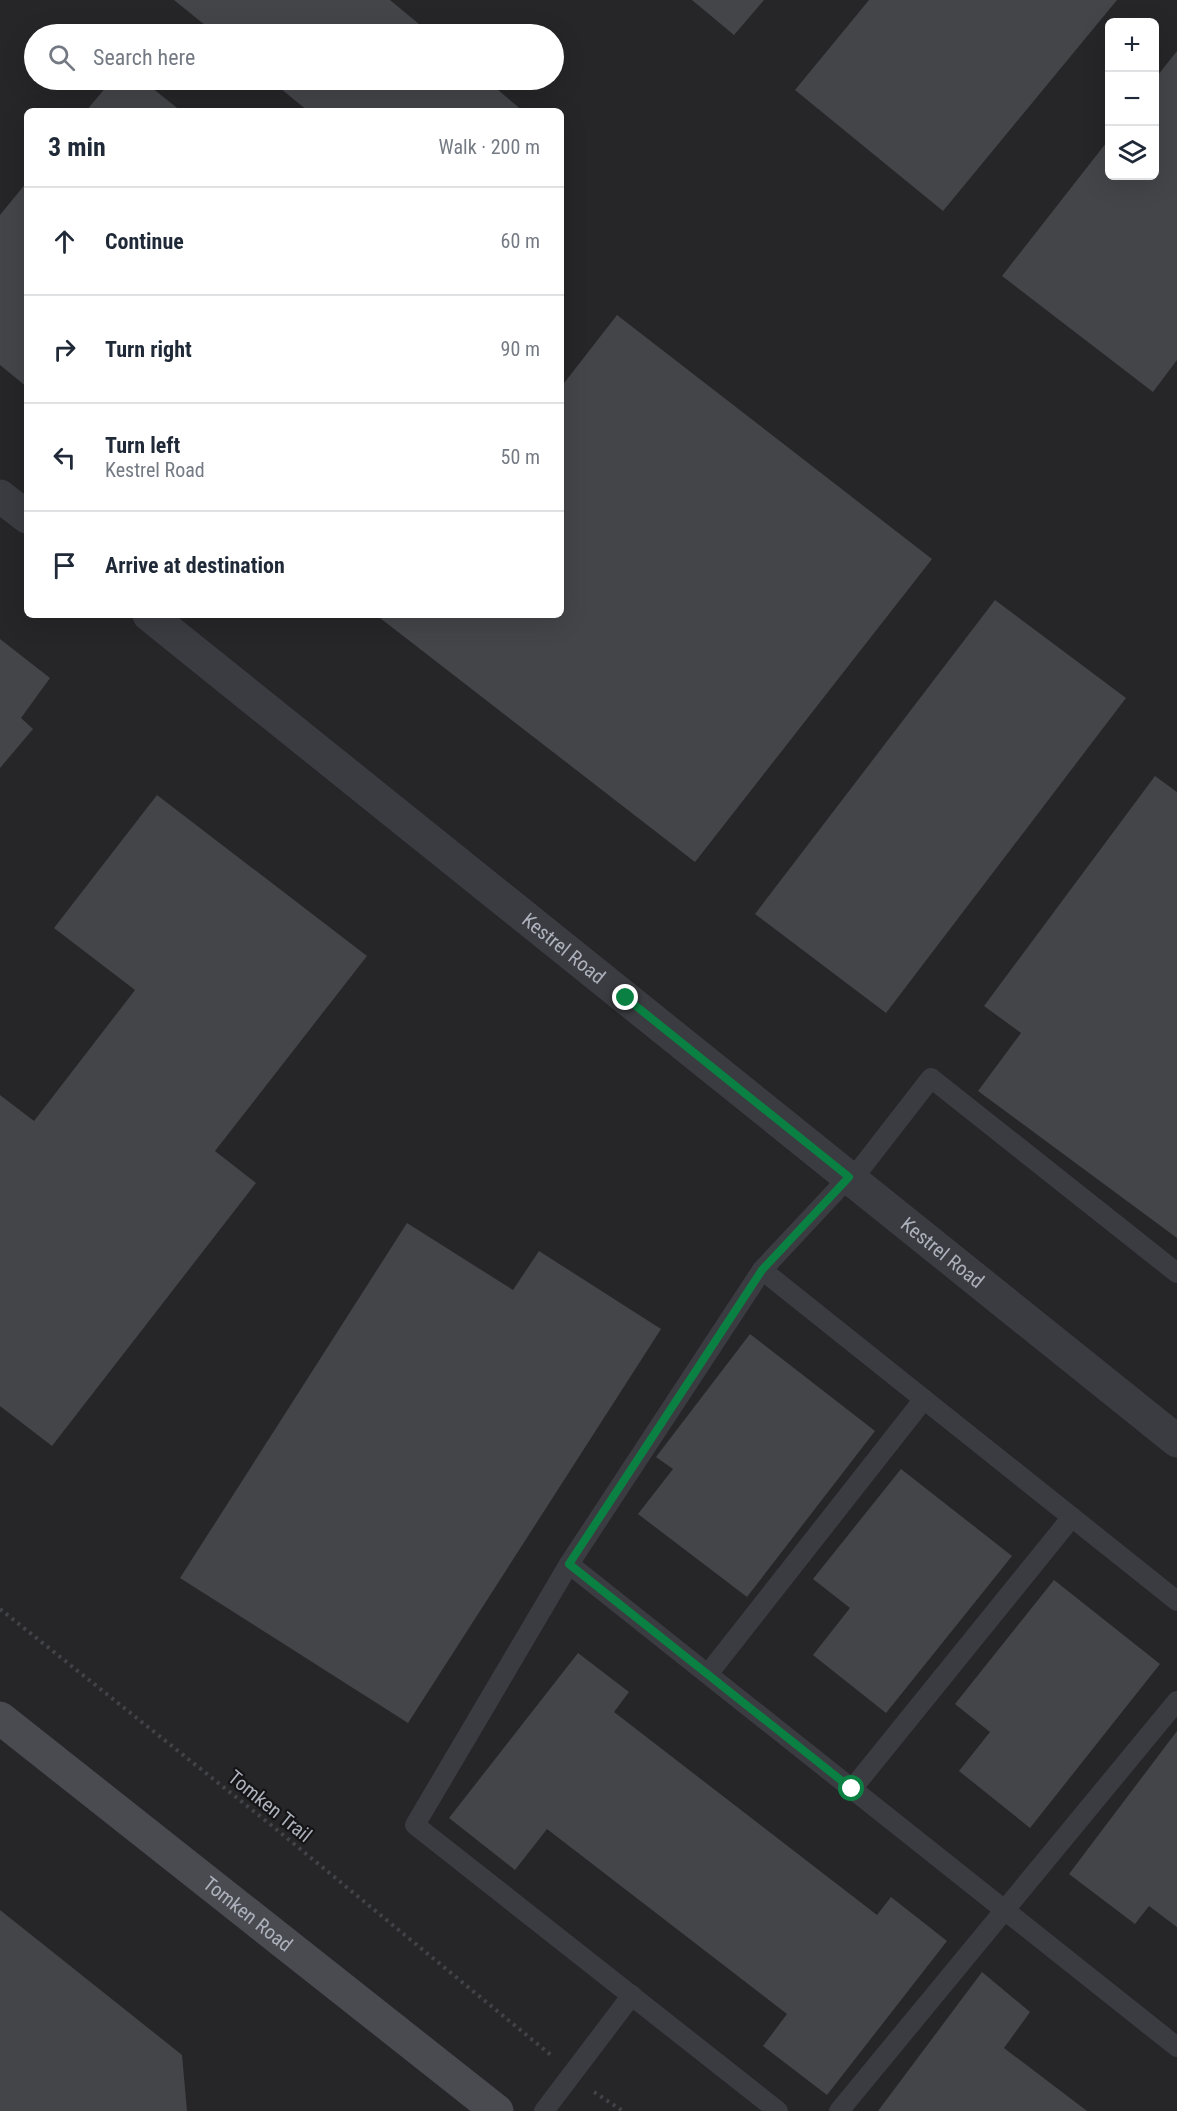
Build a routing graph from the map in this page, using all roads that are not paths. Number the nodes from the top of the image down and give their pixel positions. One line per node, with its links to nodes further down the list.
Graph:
1 (0, 496): 2 (street)
2 (24, 515)
3 (153, 618): 4 (street, Kestrel Road)
4 (849, 1177): 5 (lane); 6 (lane); 8 (street, Kestrel Road)
5 (762, 1270): 7 (lane); 10 (lane)
6 (1177, 1273)
7 (924, 1399): 9 (lane); 12 (lane)
8 (1177, 1441)
9 (1072, 1517): 11 (lane); 15 (lane)
10 (569, 1564): 12 (lane); 17 (lane)
11 (1177, 1600)
12 (708, 1674): 15 (lane)
13 (1177, 1701): 16 (lane)
14 (0, 1718): 19 (main road, Tomken Road)
15 (852, 1789): 16 (lane)
16 (1004, 1909): 18 (lane); 22 (lane)
17 (632, 1995): 20 (lane); 21 (lane)
18 (1177, 2047)
19 (497, 2111)
20 (544, 2111)
21 (778, 2111)
22 (839, 2111)

